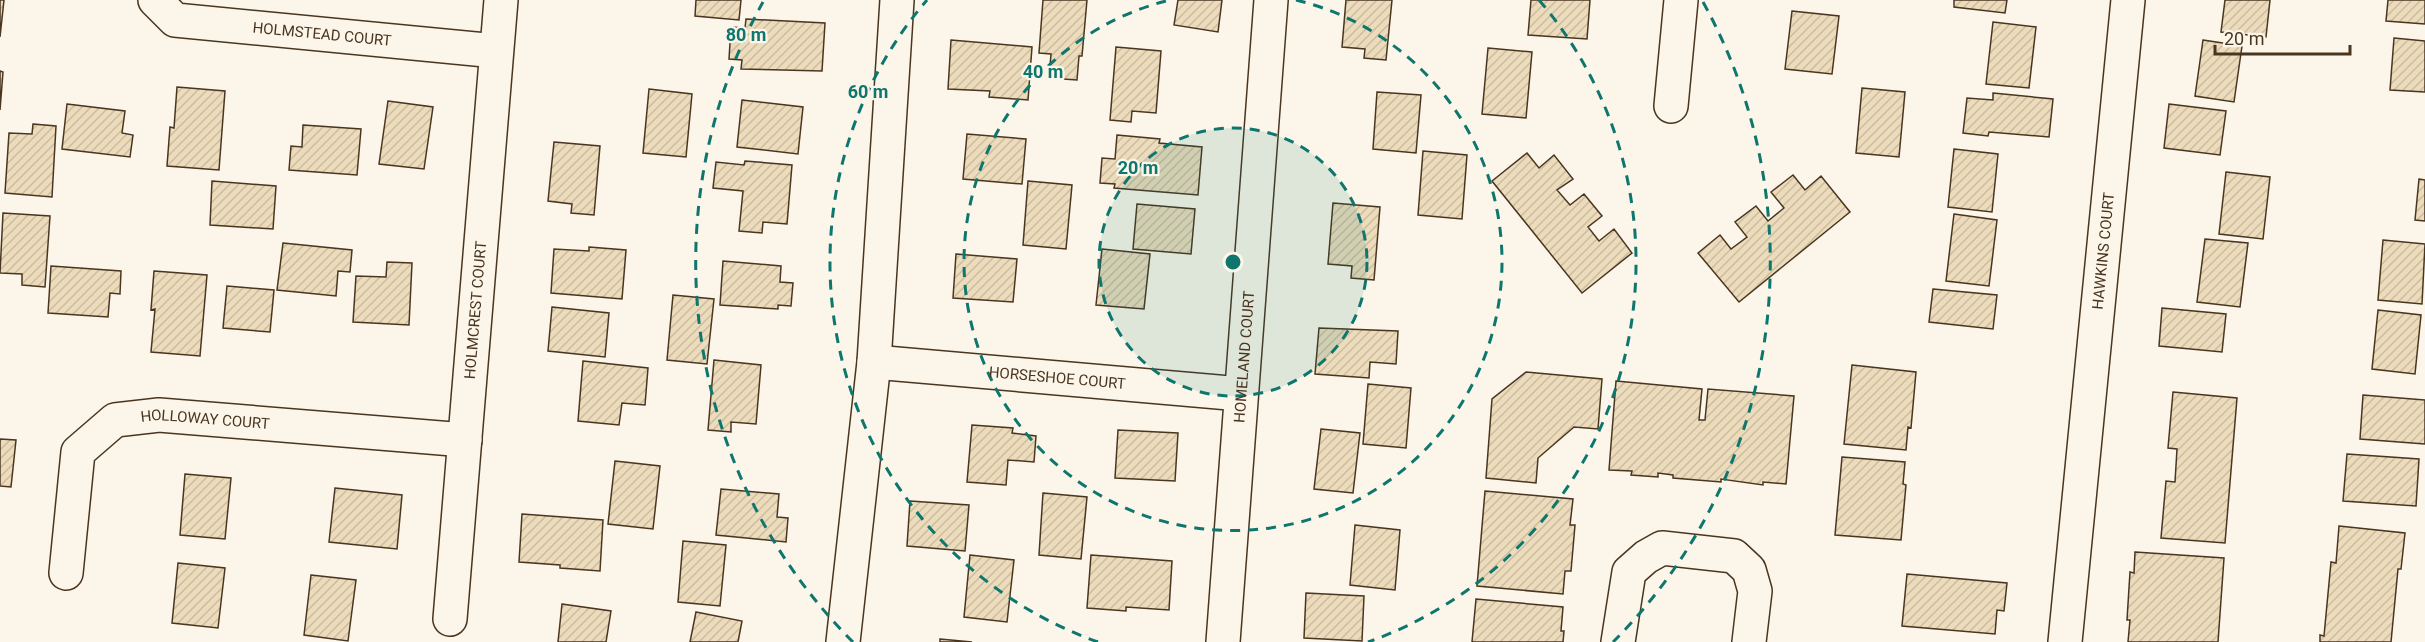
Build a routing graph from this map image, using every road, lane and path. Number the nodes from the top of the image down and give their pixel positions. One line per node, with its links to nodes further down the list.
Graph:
1 (155, 0): 7 (street, HOLMSTEAD COURT)
2 (501, 0): 7 (street, HOLMCREST COURT)
3 (897, 0): 9 (street)
4 (1272, 0): 10 (street, HOMELAND COURT)
5 (1681, 0): 8 (street)
6 (2128, 0): 18 (street, HAWKINS COURT)
7 (496, 51): 11 (street, HOLMCREST COURT)
8 (1671, 106)
9 (874, 362): 10 (street, HORSESHOE COURT); 14 (street)
10 (1241, 394): 15 (street, HOMELAND COURT)
11 (465, 440): 12 (street, HOLLOWAY COURT); 13 (street, HOLMCREST COURT)
12 (66, 573)
13 (450, 619)
14 (843, 642)
15 (1223, 642)
16 (1618, 642): 17 (street)
17 (1749, 642)
18 (2065, 642)

